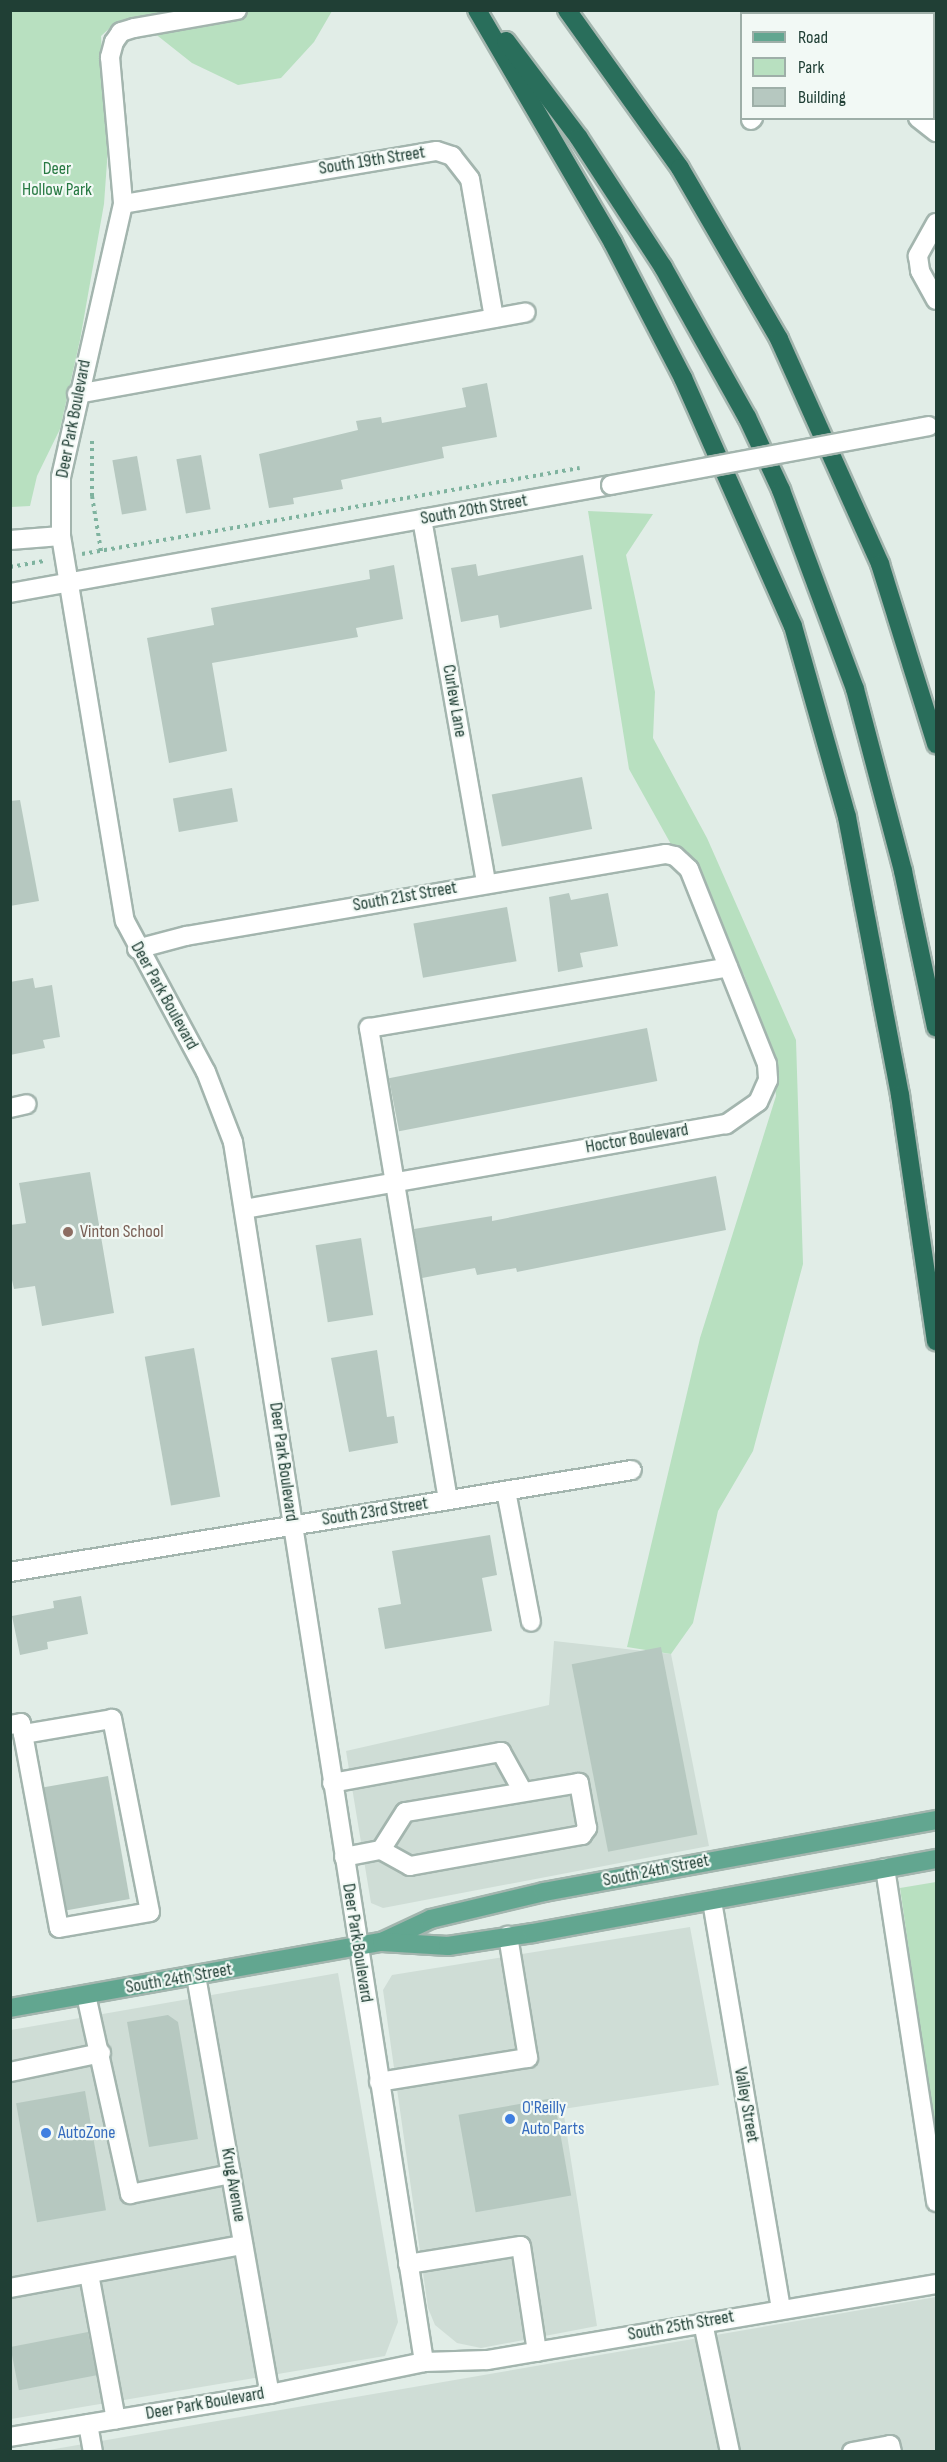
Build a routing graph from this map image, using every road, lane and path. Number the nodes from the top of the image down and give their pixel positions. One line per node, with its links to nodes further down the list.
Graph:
1 (237, 10): 7 (street, Deer Park Boulevard)
2 (477, 10): 29 (highway)
3 (483, 10): 26 (highway)
4 (567, 10): 21 (highway)
5 (921, 120): 6 (street)
6 (936, 132)
7 (123, 204): 11 (street, South 19th Street); 12 (street, Deer Park Boulevard)
8 (936, 223): 9 (street)
9 (936, 300)
10 (526, 312): 11 (street)
11 (494, 318): 12 (street)
12 (77, 394): 17 (street, Deer Park Boulevard)
13 (933, 426): 16 (street, South 20th Street, bridge)
14 (94, 428): 15 (path)
15 (588, 467)
16 (422, 519): 19 (street, South 20th Street); 23 (street, Curlew Lane)
17 (61, 536): 18 (street); 19 (street, Deer Park Boulevard)
18 (10, 540)
19 (70, 582): 20 (street, South 20th Street); 24 (street, Deer Park Boulevard)
20 (10, 593)
21 (936, 744)
22 (675, 856): 23 (street, South 21st Street); 25 (street, Hoctor Boulevard)
23 (486, 883): 24 (street, South 21st Street)
24 (136, 949): 28 (street, Deer Park Boulevard)
25 (728, 967): 27 (street, Hoctor Boulevard); 27 (street)
26 (936, 1028)
27 (395, 1182): 28 (street, Hoctor Boulevard); 32 (street)
28 (245, 1209): 33 (street, Deer Park Boulevard)
29 (936, 1341)
30 (632, 1470): 31 (street, South 23rd Street)
31 (506, 1491): 32 (street, South 23rd Street); 35 (street)
32 (448, 1500): 33 (street, South 23rd Street)
33 (292, 1525): 34 (street, South 23rd Street); 37 (street, Deer Park Boulevard)
34 (10, 1572)
35 (531, 1622)
36 (17, 1730): 36 (street)
37 (332, 1783): 38 (street); 41 (street, Deer Park Boulevard)
38 (522, 1790): 40 (street); 40 (street)
39 (936, 1820): 46 (main road, South 24th Street)
40 (381, 1850): 41 (street)
41 (344, 1857): 47 (street, Deer Park Boulevard)
42 (936, 1859): 43 (main road, South 24th Street)
43 (885, 1868): 44 (main road, South 24th Street); 55 (street)
44 (712, 1901): 45 (main road, South 24th Street); 61 (street, Valley Street)
45 (508, 1936): 46 (main road, South 24th Street); 53 (street)
46 (382, 1942): 47 (main road, South 24th Street)
47 (358, 1946): 48 (main road, South 24th Street); 53 (street, Deer Park Boulevard)
48 (196, 1976): 49 (main road, South 24th Street); 54 (street, Krug Avenue)
49 (86, 1995): 50 (main road, South 24th Street); 51 (street)
50 (10, 2008)
51 (100, 2053): 52 (street); 54 (street)
52 (10, 2072)
53 (379, 2082): 57 (street, Deer Park Boulevard)
54 (231, 2174): 56 (street, Krug Avenue)
55 (936, 2202)
56 (243, 2245): 58 (street); 65 (street, Krug Avenue)
57 (408, 2264): 63 (street); 64 (street, Deer Park Boulevard)
58 (90, 2274): 60 (street); 66 (street)
59 (936, 2284): 61 (street, South 25th Street)
60 (10, 2288)
61 (781, 2309): 62 (street, South 25th Street)
62 (703, 2322): 63 (street, South 25th Street); 70 (street)
63 (537, 2352): 64 (street, South 25th Street)
64 (424, 2362): 65 (street, Deer Park Boulevard)
65 (270, 2394): 66 (street, Deer Park Boulevard)
66 (116, 2420): 67 (street, Deer Park Boulevard)
67 (88, 2424): 68 (street, Deer Park Boulevard); 69 (street)
68 (10, 2437)
69 (93, 2451)
70 (730, 2451)
71 (852, 2451): 72 (street)
72 (891, 2451)

